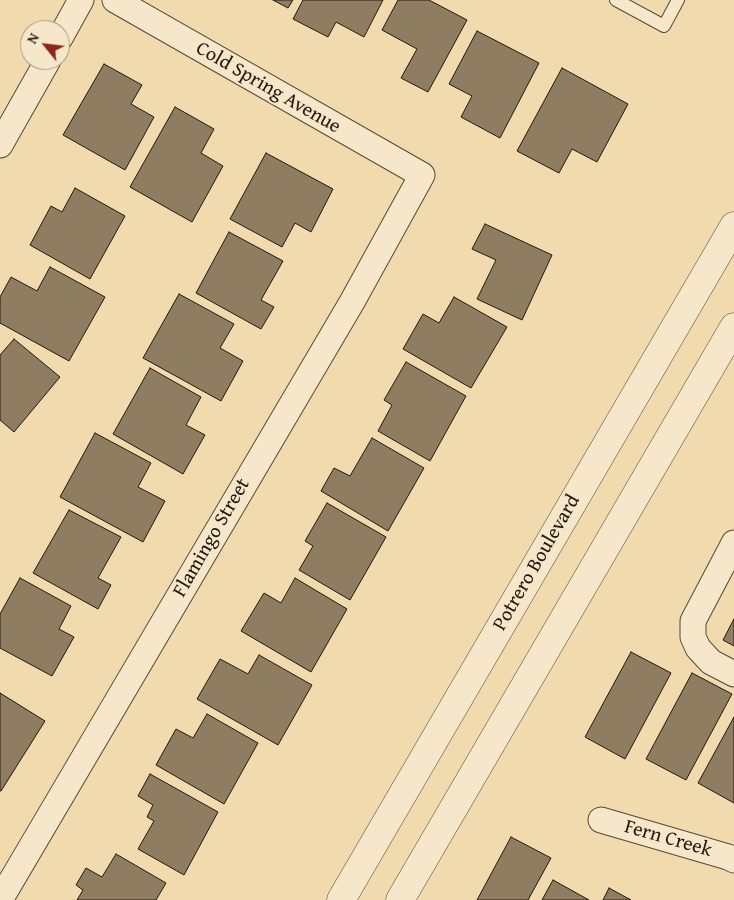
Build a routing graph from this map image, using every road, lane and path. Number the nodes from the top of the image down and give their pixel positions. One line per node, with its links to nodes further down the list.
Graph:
1 (81, 0): 5 (street)
2 (114, 0): 8 (street, Cold Spring Avenue)
3 (616, 0): 4 (lane)
4 (678, 0)
5 (70, 20)
6 (42, 70): 7 (street)
7 (0, 145)
8 (422, 175): 15 (street, Flamingo Street)
9 (734, 226): 17 (street, Potrero Boulevard)
10 (734, 327): 18 (street)
11 (734, 543): 12 (street)
12 (734, 674)
13 (601, 820): 14 (street, Fern Creek)
14 (734, 860)
15 (8, 866): 16 (street, Flamingo Street)
16 (0, 900)
17 (341, 900)
18 (400, 900)

